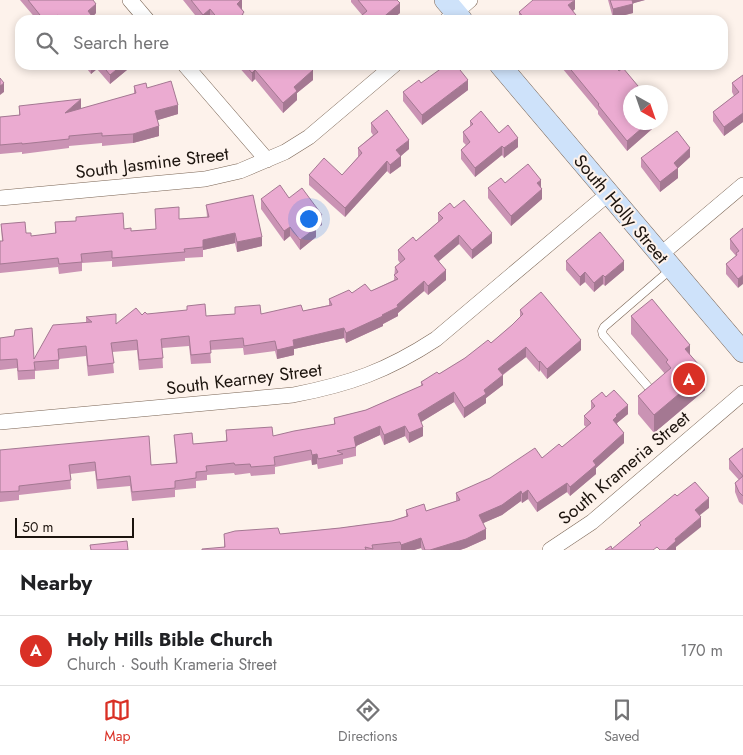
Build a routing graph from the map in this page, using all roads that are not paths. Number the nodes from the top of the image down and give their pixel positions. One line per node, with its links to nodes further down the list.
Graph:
1 (130, 0): 2 (street)
2 (143, 15)
3 (189, 70): 6 (street)
4 (388, 70): 6 (street, South Jasmine Street)
5 (504, 70): 8 (street, South Holly Street)
6 (267, 160): 9 (street, South Jasmine Street)
7 (743, 185): 10 (street)
8 (608, 194): 10 (street, South Holly Street); 14 (street, South Kearney Street)
9 (0, 198)
10 (666, 262): 11 (street, South Holly Street); 12 (lane)
11 (743, 352)
12 (650, 388)
13 (743, 393): 15 (street, South Krameria Street)
14 (0, 422)
15 (550, 550)

